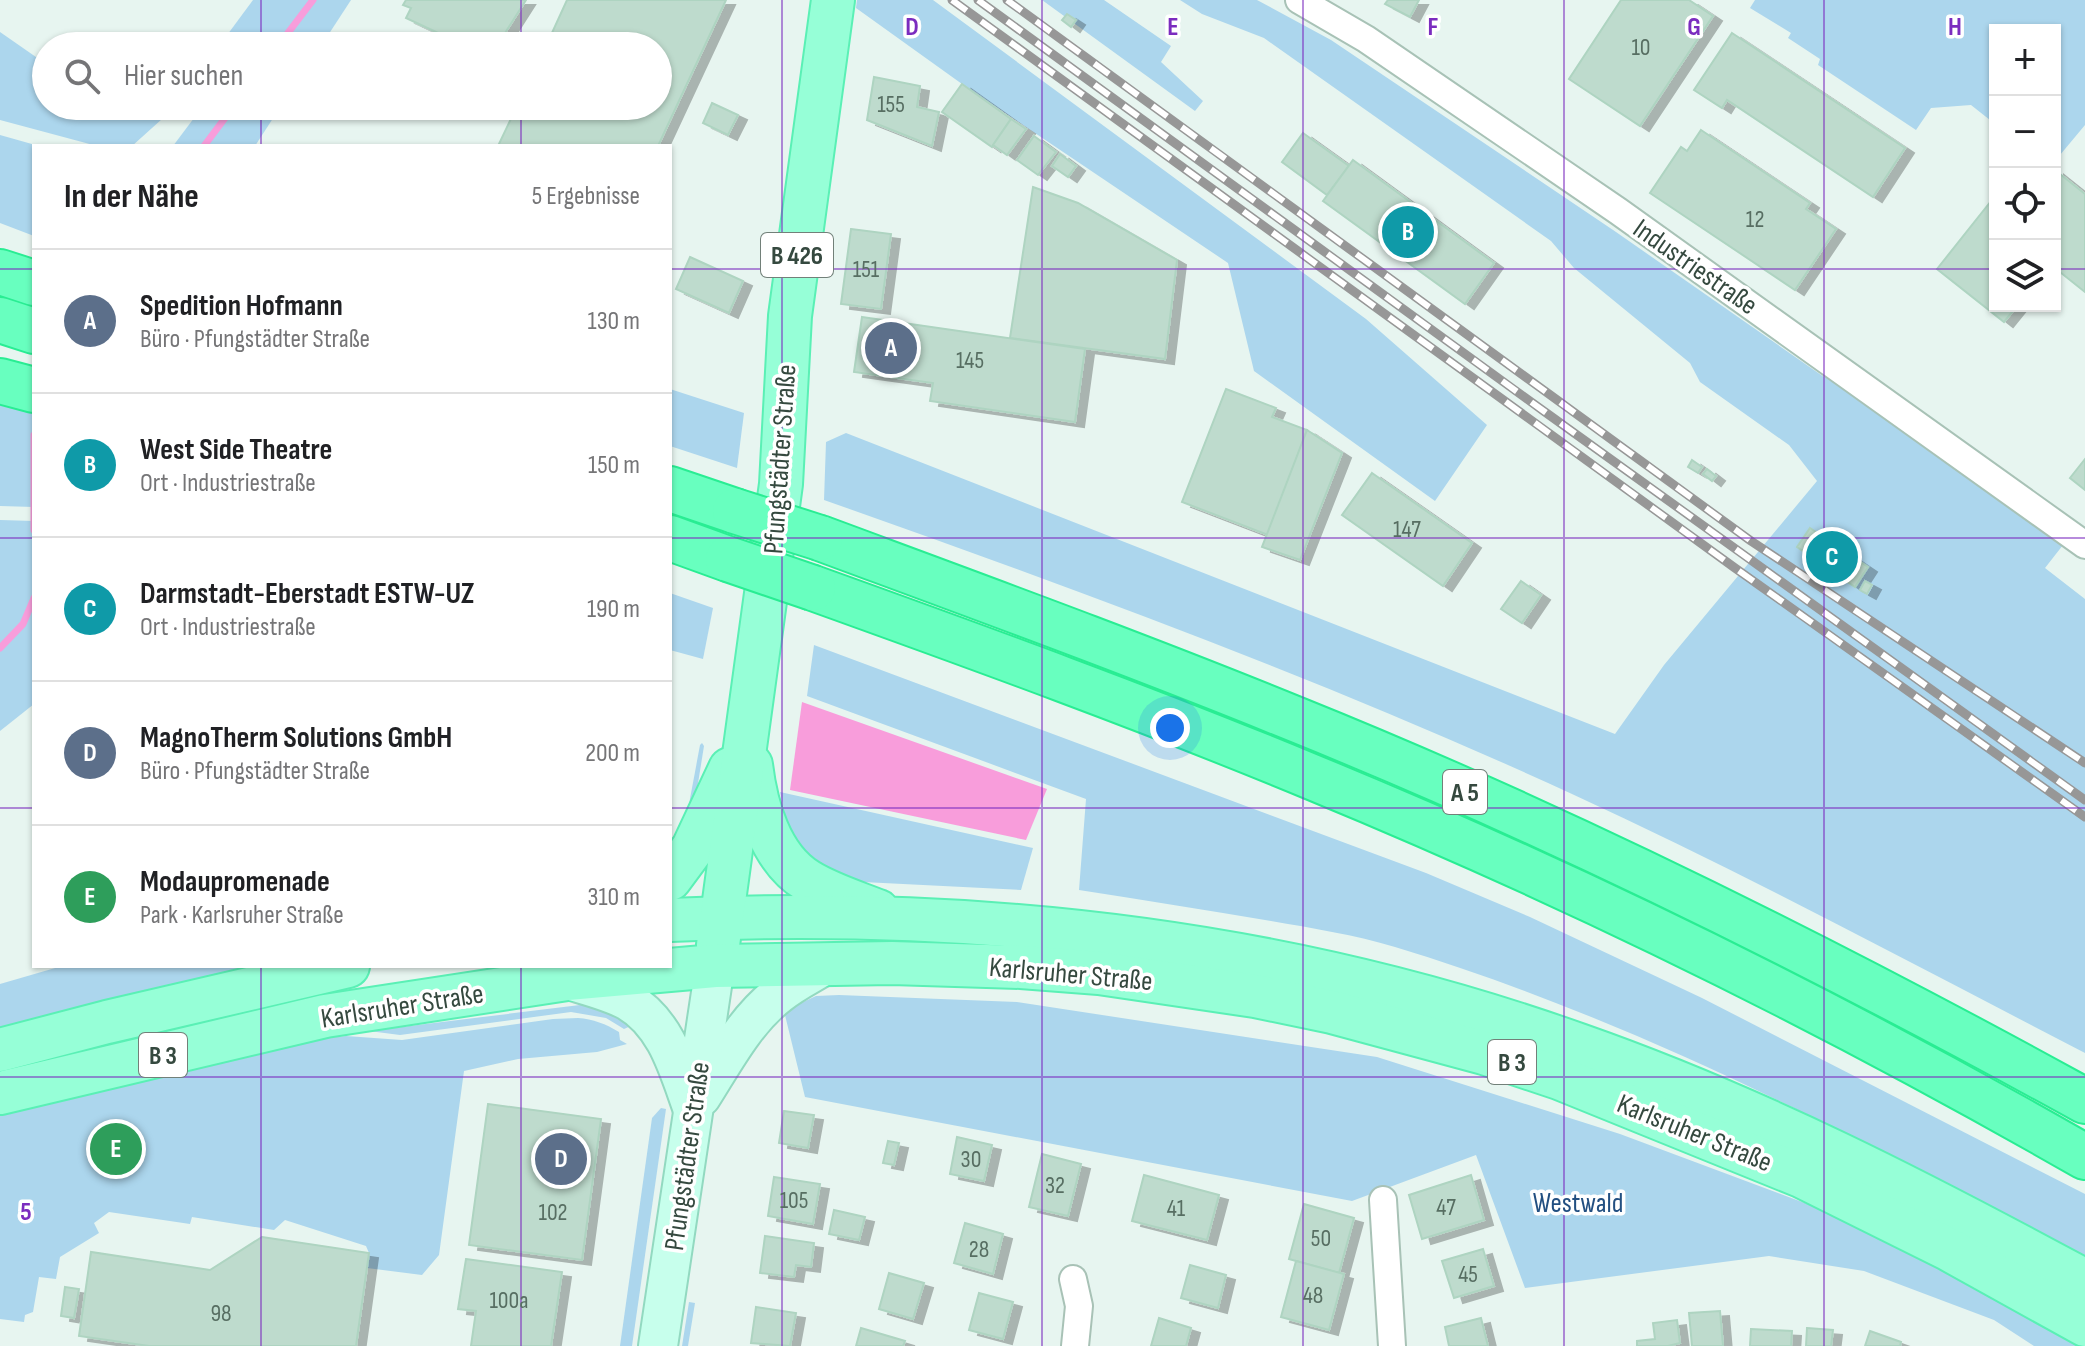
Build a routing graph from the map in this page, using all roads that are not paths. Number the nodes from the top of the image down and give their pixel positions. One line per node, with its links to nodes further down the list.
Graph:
1 (833, 0): 14 (main road, Pfungstädter Straße / B 426)
2 (1299, 0): 12 (street, Industriestraße)
3 (0, 272): 4 (highway)
4 (32, 282)
5 (0, 320): 6 (highway)
6 (32, 330)
7 (0, 381): 8 (highway)
8 (32, 389)
9 (672, 490): 25 (highway, A 5, bridge)
10 (672, 539): 13 (highway, A 5)
11 (672, 545): 13 (highway)
12 (2085, 545)
13 (728, 559): 27 (highway, A 5, bridge)
14 (747, 732): 15 (main road, B 426); 16 (main road, Pfungstädter Straße / B 426); 17 (main road)
15 (672, 876)
16 (722, 918): 17 (main road, Karlsruher Straße / B 3); 18 (main road, Karlsruher Straße / B 3); 20 (main road, B 426)
17 (896, 919): 30 (main road, Karlsruher Straße / B 3)
18 (672, 920)
19 (827, 964): 20 (main road, Karlsruher Straße / B 3); 26 (main road); 31 (main road, Karlsruher Straße / B 3)
20 (715, 966): 22 (main road, Karlsruher Straße / B 3); 26 (main road, Pfungstädter Straße)
21 (339, 968): 23 (main road, Karlsruher Straße / B 3)
22 (567, 979): 24 (main road, Karlsruher Straße / B 3); 26 (main road)
23 (0, 1050)
24 (0, 1093)
25 (2085, 1101)
26 (693, 1109): 32 (main road, Pfungstädter Straße)
27 (2085, 1157)
28 (1383, 1200): 34 (street)
29 (1073, 1279): 33 (street)
30 (2085, 1281)
31 (2085, 1325)
32 (658, 1346)
33 (1075, 1346)
34 (1392, 1346)

